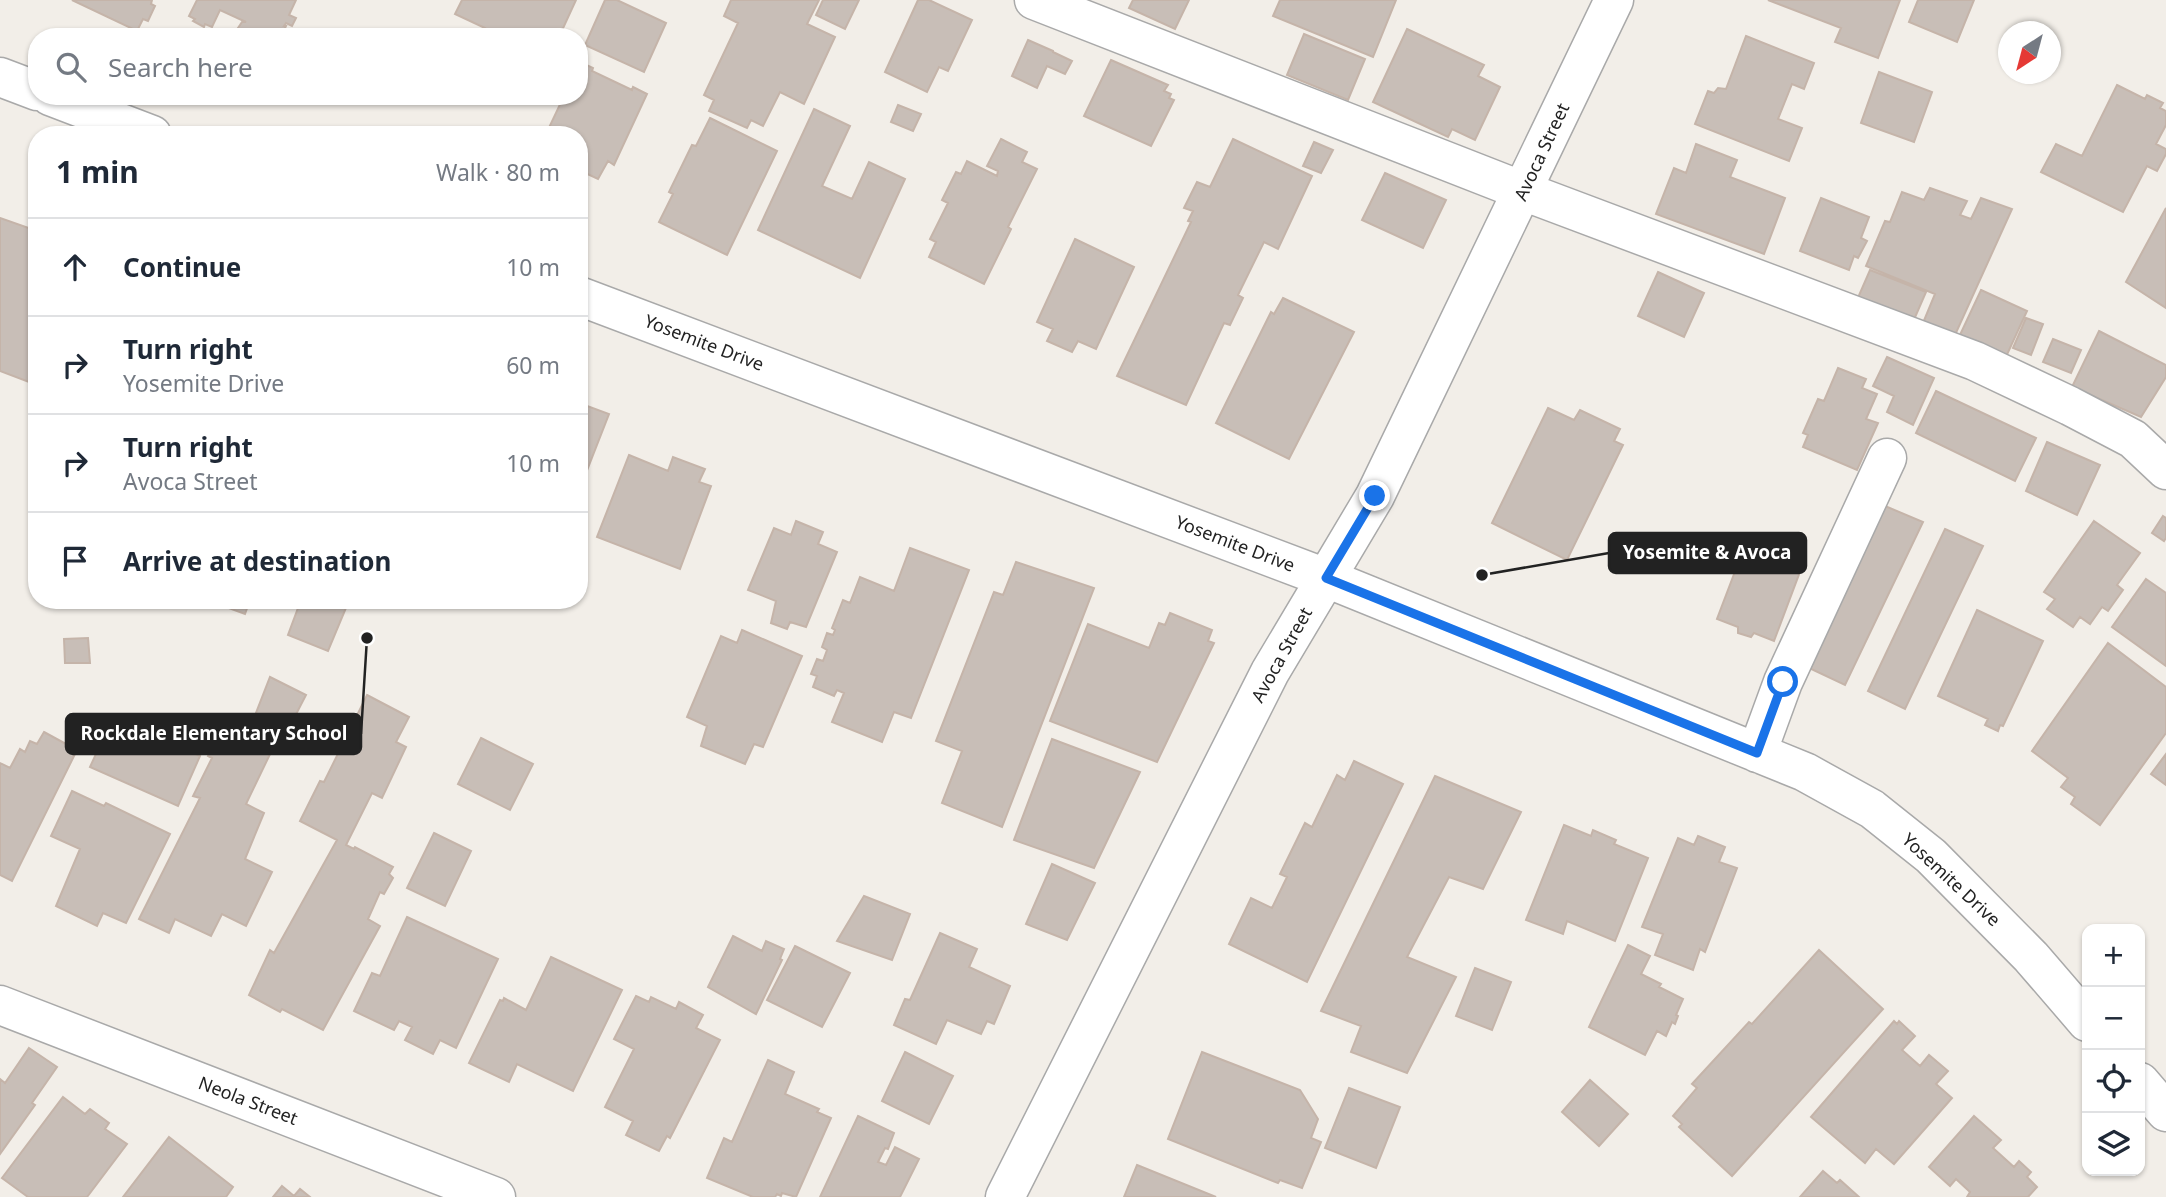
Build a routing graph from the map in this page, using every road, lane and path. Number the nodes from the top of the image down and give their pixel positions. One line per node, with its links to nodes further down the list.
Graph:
1 (1034, 0): 7 (street)
2 (1614, 0): 7 (street, Avoca Street)
3 (0, 77): 4 (street)
4 (28, 88)
5 (74, 105): 6 (street)
6 (128, 126)
7 (1523, 191): 10 (street); 11 (street, Avoca Street)
8 (588, 299): 11 (street, Yosemite Drive)
9 (1887, 458): 12 (street)
10 (2166, 470)
11 (1326, 578): 12 (street, Yosemite Drive); 18 (street, Avoca Street)
12 (1757, 753): 14 (street, Yosemite Drive)
13 (0, 1005): 17 (street, Neola Street)
14 (2082, 1016)
15 (2145, 1088): 16 (street)
16 (2166, 1112)
17 (496, 1197)
18 (1005, 1197)

